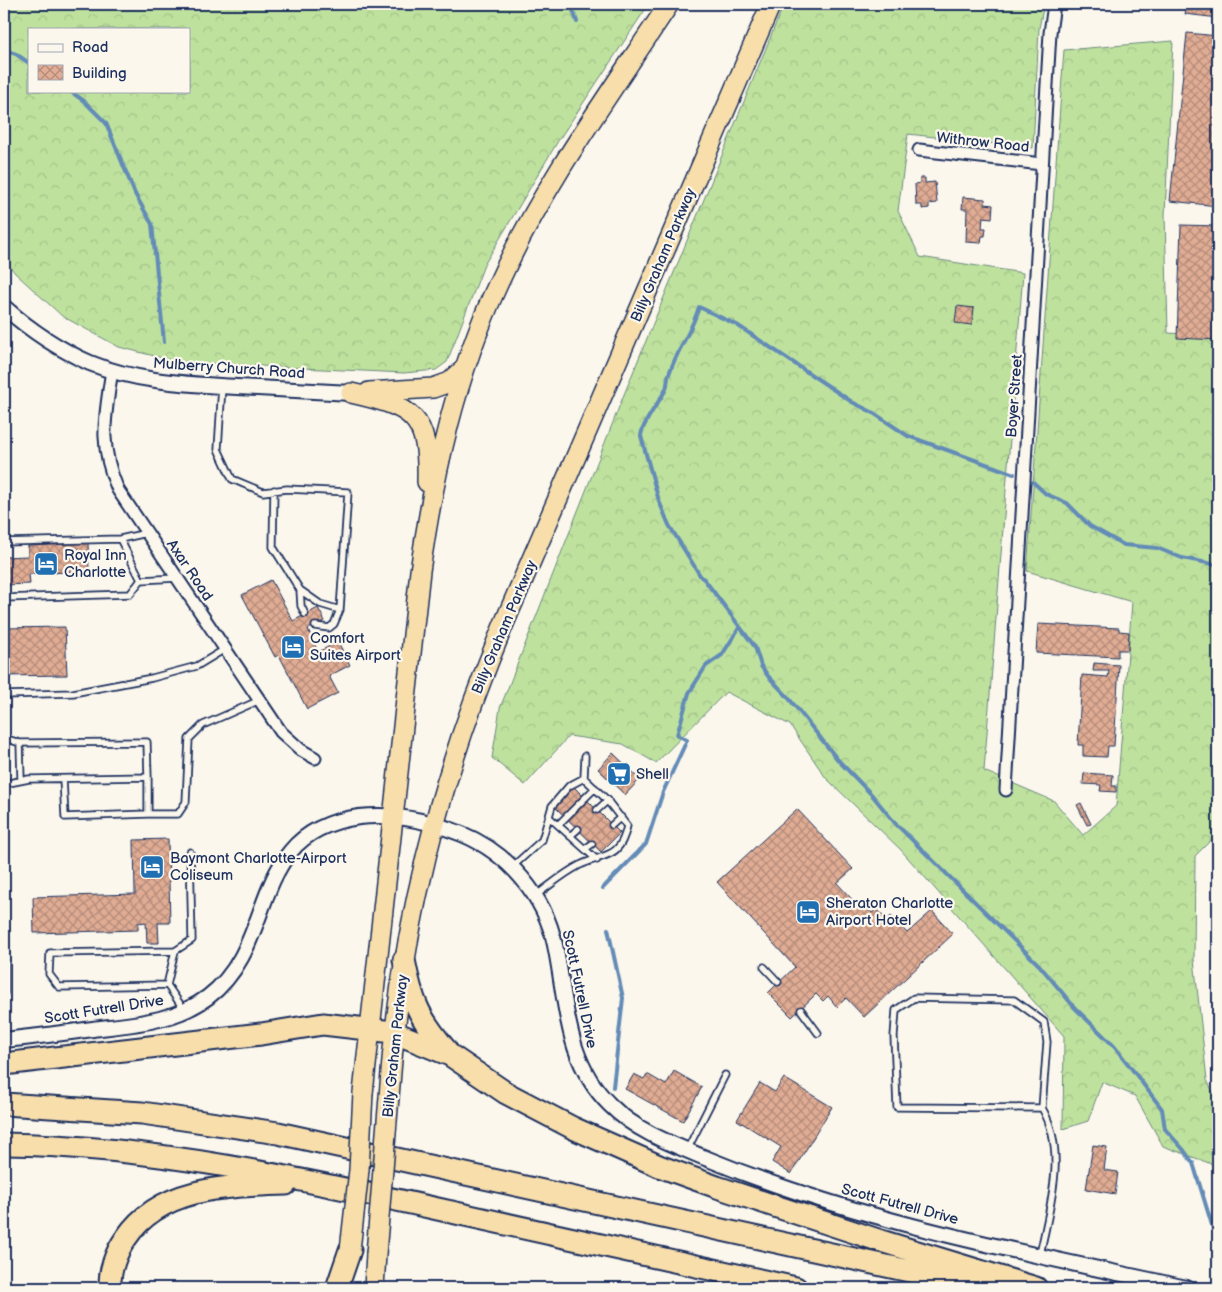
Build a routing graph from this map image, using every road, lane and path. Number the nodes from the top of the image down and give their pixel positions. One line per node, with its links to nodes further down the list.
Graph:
1 (669, 4): 8 (highway, Billy Graham Parkway)
2 (771, 4): 43 (highway, Billy Graham Parkway)
3 (1054, 4): 5 (street, Boyer Street)
4 (919, 150): 5 (street, Withrow Road)
5 (1042, 164): 36 (street, Boyer Street)
6 (4, 307): 7 (street, Mulberry Church Road)
7 (112, 370): 9 (street, Mulberry Church Road); 13 (street, Axar Road)
8 (464, 370): 10 (highway); 12 (highway, Billy Graham Parkway)
9 (222, 386): 10 (street, Mulberry Church Road); 11 (lane)
10 (351, 393): 12 (highway)
11 (274, 490): 18 (lane); 20 (lane)
12 (426, 529): 40 (highway, Billy Graham Parkway)
13 (147, 533): 14 (lane); 16 (street, Axar Road)
14 (120, 539): 15 (lane); 17 (lane)
15 (4, 542)
16 (177, 578): 17 (lane); 23 (street, Axar Road)
17 (141, 580): 19 (lane)
18 (300, 590): 20 (lane); 21 (lane)
19 (4, 598)
20 (340, 610): 22 (lane)
21 (305, 614)
22 (315, 626)
23 (225, 649): 24 (lane); 25 (street, Axar Road)
24 (4, 695)
25 (260, 700): 29 (street, Axar Road); 39 (lane)
26 (4, 738): 27 (lane)
27 (20, 743): 30 (lane); 33 (lane)
28 (585, 756): 31 (lane)
29 (315, 758)
30 (148, 776): 32 (lane); 39 (lane)
31 (584, 778): 35 (lane); 41 (lane)
32 (63, 779): 33 (lane); 39 (lane)
33 (21, 780): 34 (lane)
34 (4, 784)
35 (595, 788): 37 (lane); 44 (lane)
36 (1006, 790)
37 (608, 800): 38 (lane); 42 (lane)
38 (597, 810)
39 (148, 814)
40 (392, 817): 43 (street, Scott Futrell Drive); 61 (street, Scott Futrell Drive); 63 (highway, Billy Graham Parkway)
41 (549, 817): 44 (lane); 52 (lane)
42 (620, 817): 45 (lane); 51 (lane)
43 (433, 824): 52 (street, Scott Futrell Drive); 56 (highway, Billy Graham Parkway)
44 (558, 825): 47 (lane)
45 (612, 825)
46 (578, 829): 47 (lane)
47 (570, 836): 49 (lane)
48 (592, 844): 49 (lane)
49 (585, 849): 51 (lane)
50 (190, 852): 55 (lane)
51 (597, 860): 53 (lane)
52 (512, 867): 53 (street, Scott Futrell Drive)
53 (535, 896): 73 (street, Scott Futrell Drive)
54 (4, 919): 60 (lane)
55 (175, 951): 59 (lane); 59 (lane)
56 (404, 960): 64 (highway, Billy Graham Parkway); 67 (highway)
57 (764, 967): 58 (lane)
58 (778, 982)
59 (167, 985): 61 (lane)
60 (4, 994)
61 (186, 1010): 66 (street, Scott Futrell Drive)
62 (801, 1010): 65 (lane)
63 (370, 1028): 64 (highway); 68 (highway); 75 (highway, Billy Graham Parkway, bridge)
64 (393, 1032): 67 (highway); 80 (highway, Billy Graham Parkway, bridge)
65 (818, 1034)
66 (4, 1040)
67 (450, 1055): 83 (highway)
68 (4, 1064)
69 (725, 1075): 73 (lane)
70 (4, 1104): 82 (highway)
71 (1042, 1108): 71 (lane); 76 (lane)
72 (4, 1144): 74 (highway)
73 (687, 1150): 76 (street, Scott Futrell Drive)
74 (319, 1184): 77 (highway); 81 (highway)
75 (350, 1250): 78 (highway); 79 (highway, Billy Graham Parkway)
76 (1040, 1255): 84 (street, Scott Futrell Drive)
77 (110, 1288)
78 (337, 1288)
79 (347, 1288)
80 (374, 1288)
81 (796, 1288)
82 (987, 1288)
83 (1036, 1288)
84 (1187, 1288)

